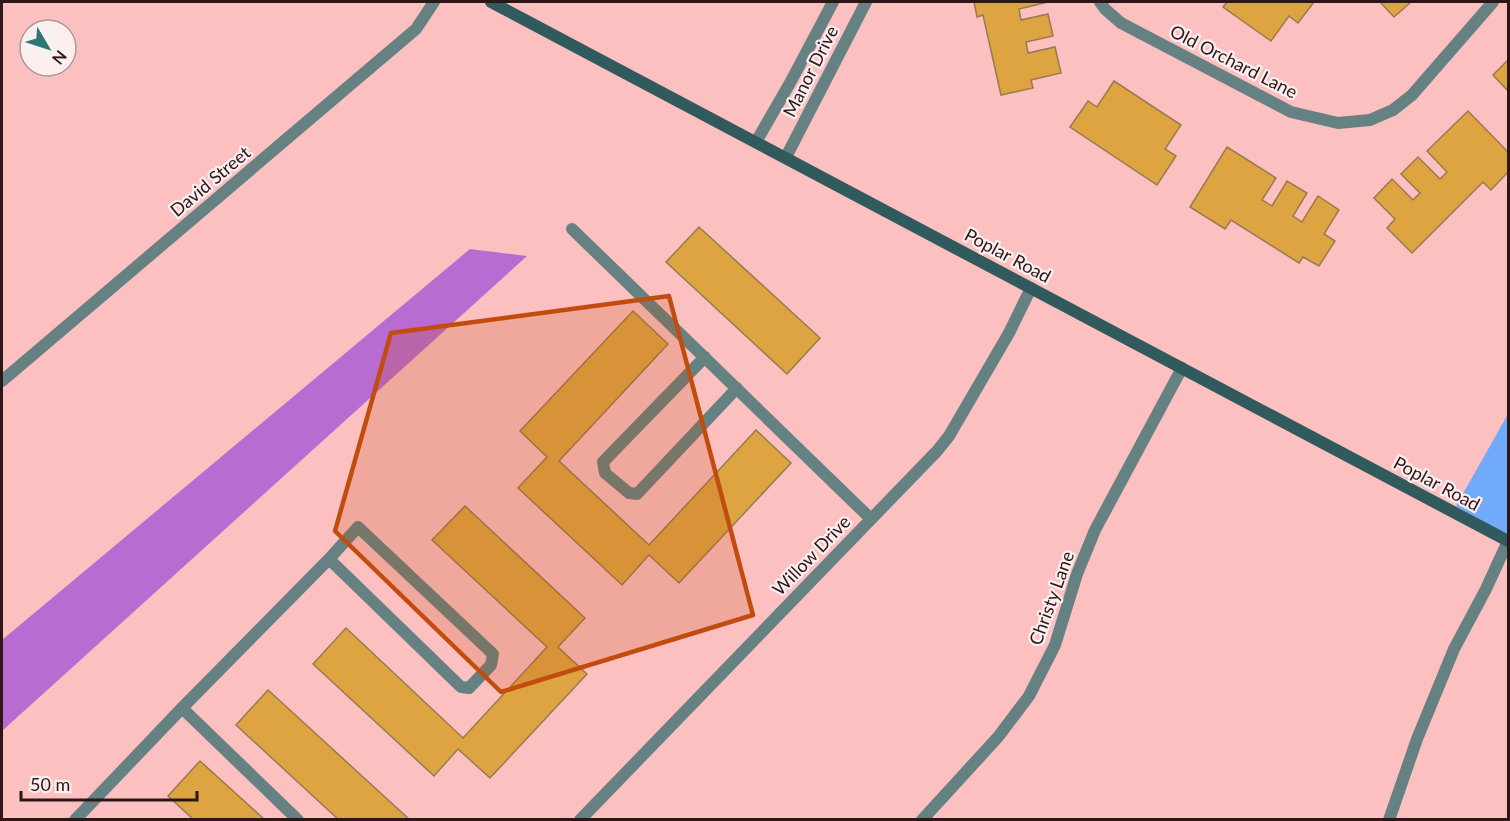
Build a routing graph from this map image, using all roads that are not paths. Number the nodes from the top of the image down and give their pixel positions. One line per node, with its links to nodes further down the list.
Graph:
1 (434, 2): 13 (street, David Street)
2 (491, 2): 7 (street, Poplar Road)
3 (833, 2): 7 (street, Manor Drive)
4 (866, 2): 8 (street, Manor Drive)
5 (1100, 2): 6 (street, Old Orchard Lane)
6 (1493, 2)
7 (756, 142): 8 (street, Poplar Road)
8 (786, 157): 10 (street, Poplar Road)
9 (572, 229): 11 (street)
10 (1031, 288): 12 (street, Poplar Road); 15 (street, Willow Drive)
11 (705, 357): 14 (street); 14 (street)
12 (1182, 368): 16 (street, Poplar Road); 22 (street, Christy Lane)
13 (2, 381)
14 (736, 388): 15 (street)
15 (871, 519): 21 (street, Willow Drive)
16 (1508, 541): 23 (street)
17 (329, 560): 17 (street); 18 (street)
18 (182, 708): 19 (street); 20 (street)
19 (75, 819)
20 (298, 819)
21 (580, 819)
22 (922, 819)
23 (1389, 819)

